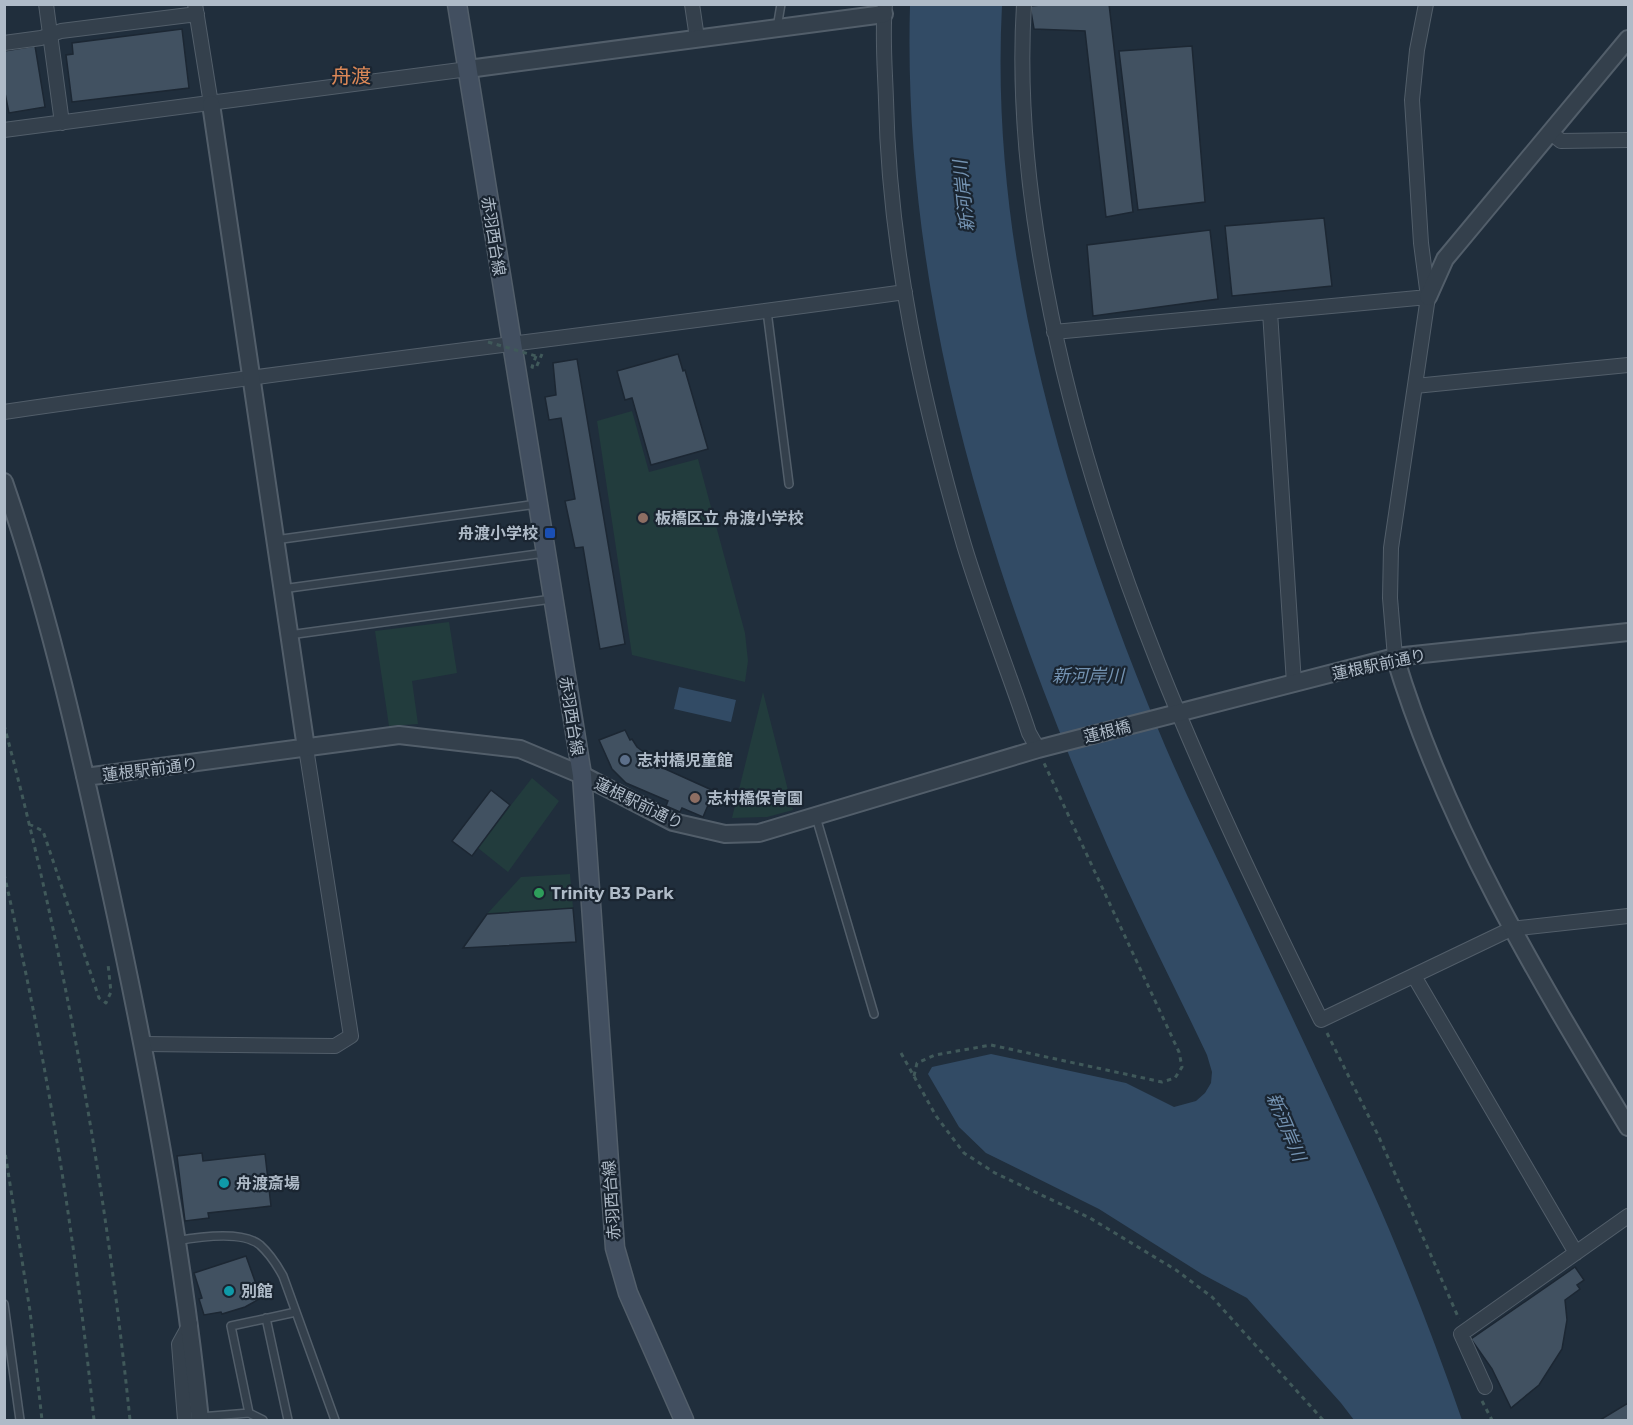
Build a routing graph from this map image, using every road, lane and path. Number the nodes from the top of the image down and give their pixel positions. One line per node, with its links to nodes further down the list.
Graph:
1 (46, 4): 10 (street)
2 (457, 4): 14 (main road, 赤羽西台線)
3 (692, 4): 11 (street)
4 (781, 4): 9 (lane)
5 (1024, 4): 24 (street)
6 (1426, 4): 21 (street)
7 (196, 9): 10 (street); 15 (street)
8 (885, 9): 9 (street); 20 (street)
9 (777, 28): 11 (street)
10 (50, 35): 13 (street); 16 (street)
11 (697, 38): 14 (street)
12 (1629, 39): 18 (street)
13 (4, 43)
14 (468, 69): 15 (street); 26 (main road, 赤羽西台線)
15 (211, 104): 16 (street); 29 (street)
16 (62, 123): 17 (street)
17 (4, 130)
18 (1550, 132): 19 (street); 21 (street)
19 (1629, 140)
20 (905, 292): 22 (street); 46 (street)
21 (1428, 297): 23 (street); 30 (street)
22 (767, 311): 26 (street); 33 (lane)
23 (1270, 312): 24 (street); 42 (street)
24 (1054, 332): 43 (street)
25 (488, 342): 27 (path, bridge)
26 (511, 344): 29 (street); 34 (main road, 赤羽西台線)
27 (542, 353)
28 (1629, 365): 30 (street)
29 (251, 376): 31 (street); 35 (street)
30 (1415, 386): 41 (street)
31 (4, 412)
32 (4, 482): 48 (street)
33 (789, 484)
34 (538, 503): 35 (lane); 36 (main road, 赤羽西台線)
35 (275, 540): 37 (street)
36 (546, 553): 37 (lane); 38 (main road, 赤羽西台線)
37 (282, 589): 40 (street)
38 (553, 599): 40 (lane); 47 (main road, 赤羽西台線)
39 (1629, 632): 41 (street, 蓮根駅前通り)
40 (290, 634): 45 (street)
41 (1395, 657): 42 (street, 蓮根駅前通り); 53 (street)
42 (1294, 683): 43 (street, 蓮根駅前通り)
43 (1173, 714): 46 (street, 蓮根橋); 57 (street)
44 (4, 725): 50 (path)
45 (306, 748): 47 (street, 蓮根駅前通り); 48 (street, 蓮根駅前通り); 58 (street)
46 (1042, 748): 49 (street, 蓮根駅前通り); 60 (path)
47 (582, 775): 49 (street, 蓮根駅前通り); 80 (main road, 赤羽西台線)
48 (85, 777): 58 (street)
49 (816, 817): 56 (lane)
50 (29, 824): 54 (path); 77 (path)
51 (4, 874): 76 (path)
52 (1629, 916): 53 (street)
53 (1511, 929): 55 (street); 61 (street)
54 (108, 960)
55 (1414, 976): 57 (street); 65 (street)
56 (874, 1014)
57 (1321, 1020): 69 (path)
58 (144, 1044): 64 (street)
59 (901, 1053): 60 (path)
60 (914, 1076): 81 (path)
61 (1629, 1127)
62 (4, 1146): 75 (path)
63 (1629, 1216): 65 (street)
64 (176, 1241): 67 (lane); 72 (street)
65 (1576, 1253): 69 (street)
66 (4, 1304): 74 (lane)
67 (296, 1312): 68 (lane); 73 (lane)
68 (266, 1318): 71 (lane); 79 (lane)
69 (1464, 1331): 70 (street)
70 (1485, 1387)
71 (249, 1413): 72 (lane); 78 (lane)
72 (195, 1419)
73 (336, 1419)
74 (20, 1420)
75 (42, 1420)
76 (94, 1420)
77 (130, 1420)
78 (263, 1420)
79 (288, 1420)
80 (684, 1420)
81 (1323, 1420)

